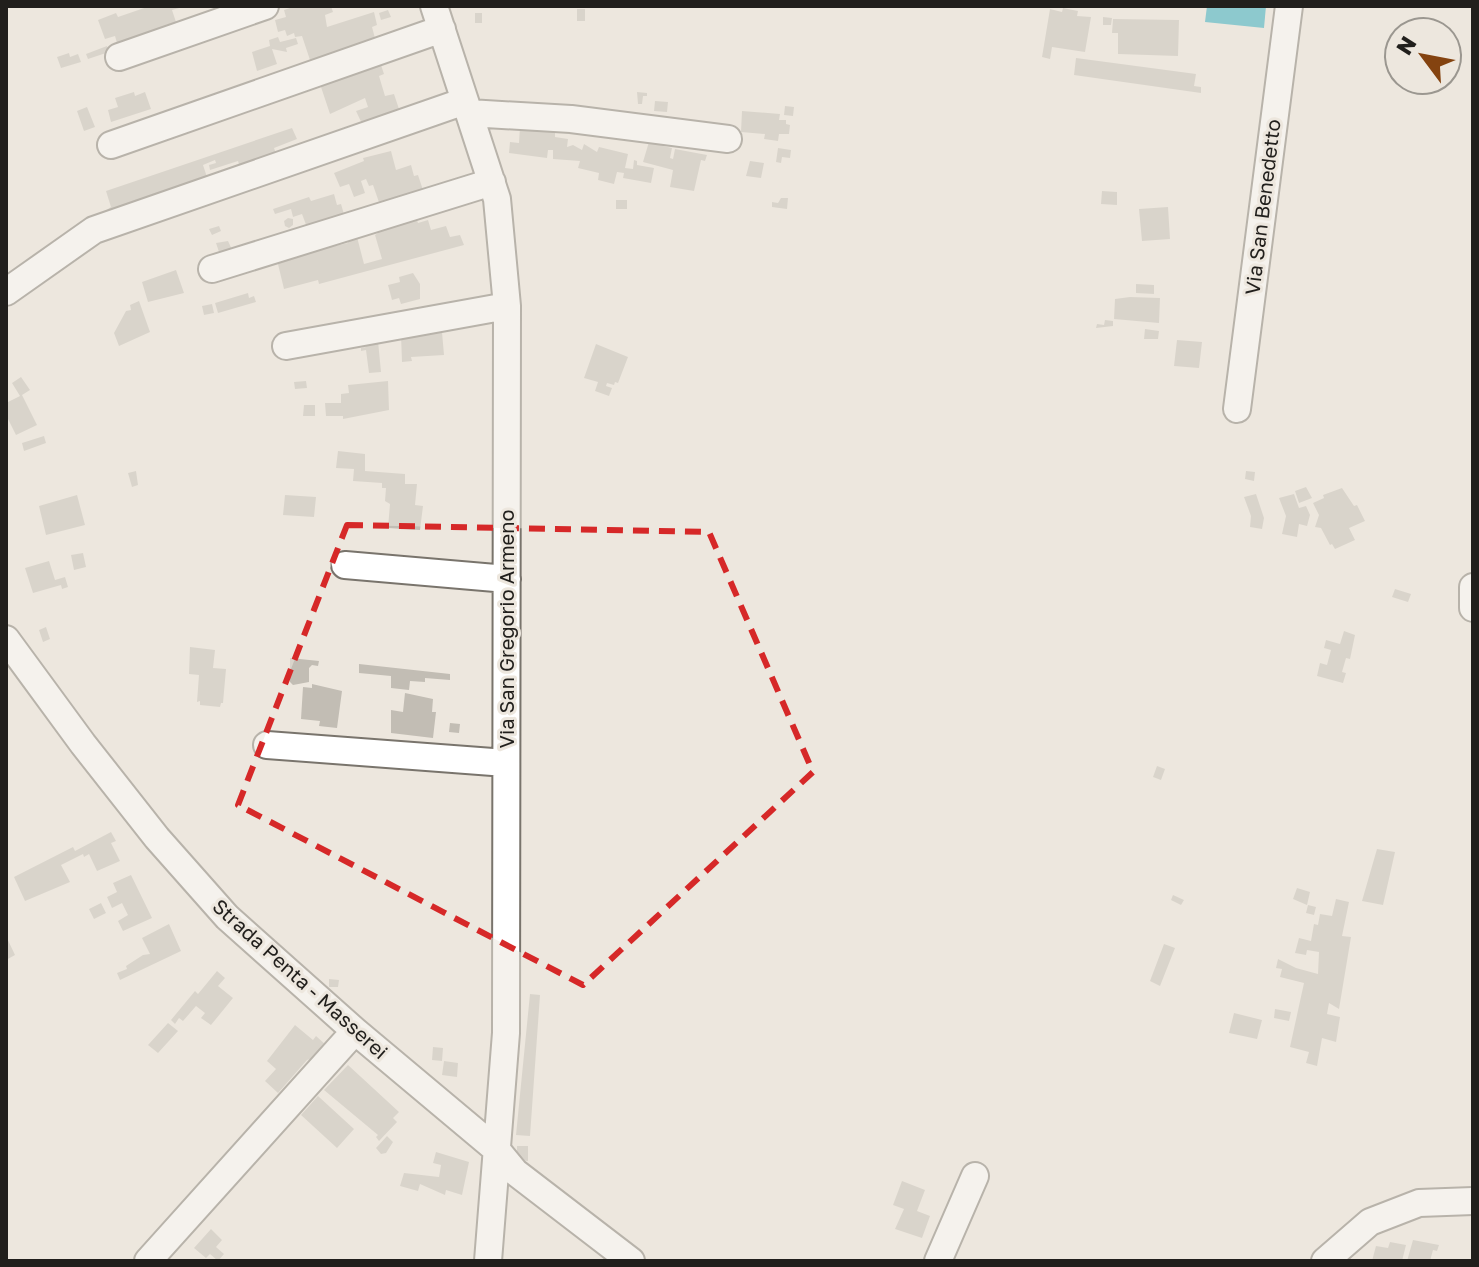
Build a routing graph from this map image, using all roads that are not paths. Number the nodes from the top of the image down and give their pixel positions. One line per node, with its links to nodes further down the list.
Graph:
1 (265, 6): 4 (street)
2 (1289, 6): 13 (street, Via San Benedetto)
3 (438, 18): 5 (street, Via San Gregorio Armeno); 7 (street)
4 (119, 57)
5 (467, 107): 6 (street); 8 (street, Via San Gregorio Armeno); 10 (street)
6 (728, 139)
7 (111, 145)
8 (492, 182): 9 (street); 11 (street, Via San Gregorio Armeno)
9 (212, 269)
10 (6, 292)
11 (507, 306): 12 (street); 15 (street, Via San Gregorio Armeno)
12 (286, 346)
13 (1237, 409)
14 (345, 565): 15 (street)
15 (507, 579): 20 (street, Via San Gregorio Armeno)
16 (1473, 587): 17 (street)
17 (1473, 608)
18 (6, 639): 21 (street, Strada Penta - Masserei)
19 (267, 745): 20 (street)
20 (506, 763): 22 (street, Via San Gregorio Armeno)
21 (355, 1031): 22 (street, Strada Penta - Masserei); 25 (street)
22 (497, 1150): 26 (street, Via San Gregorio Armeno); 27 (street, Strada Penta - Masserei)
23 (975, 1176): 28 (street)
24 (1473, 1201): 29 (street)
25 (148, 1261)
26 (488, 1261)
27 (631, 1261)
28 (938, 1261)
29 (1325, 1261)

